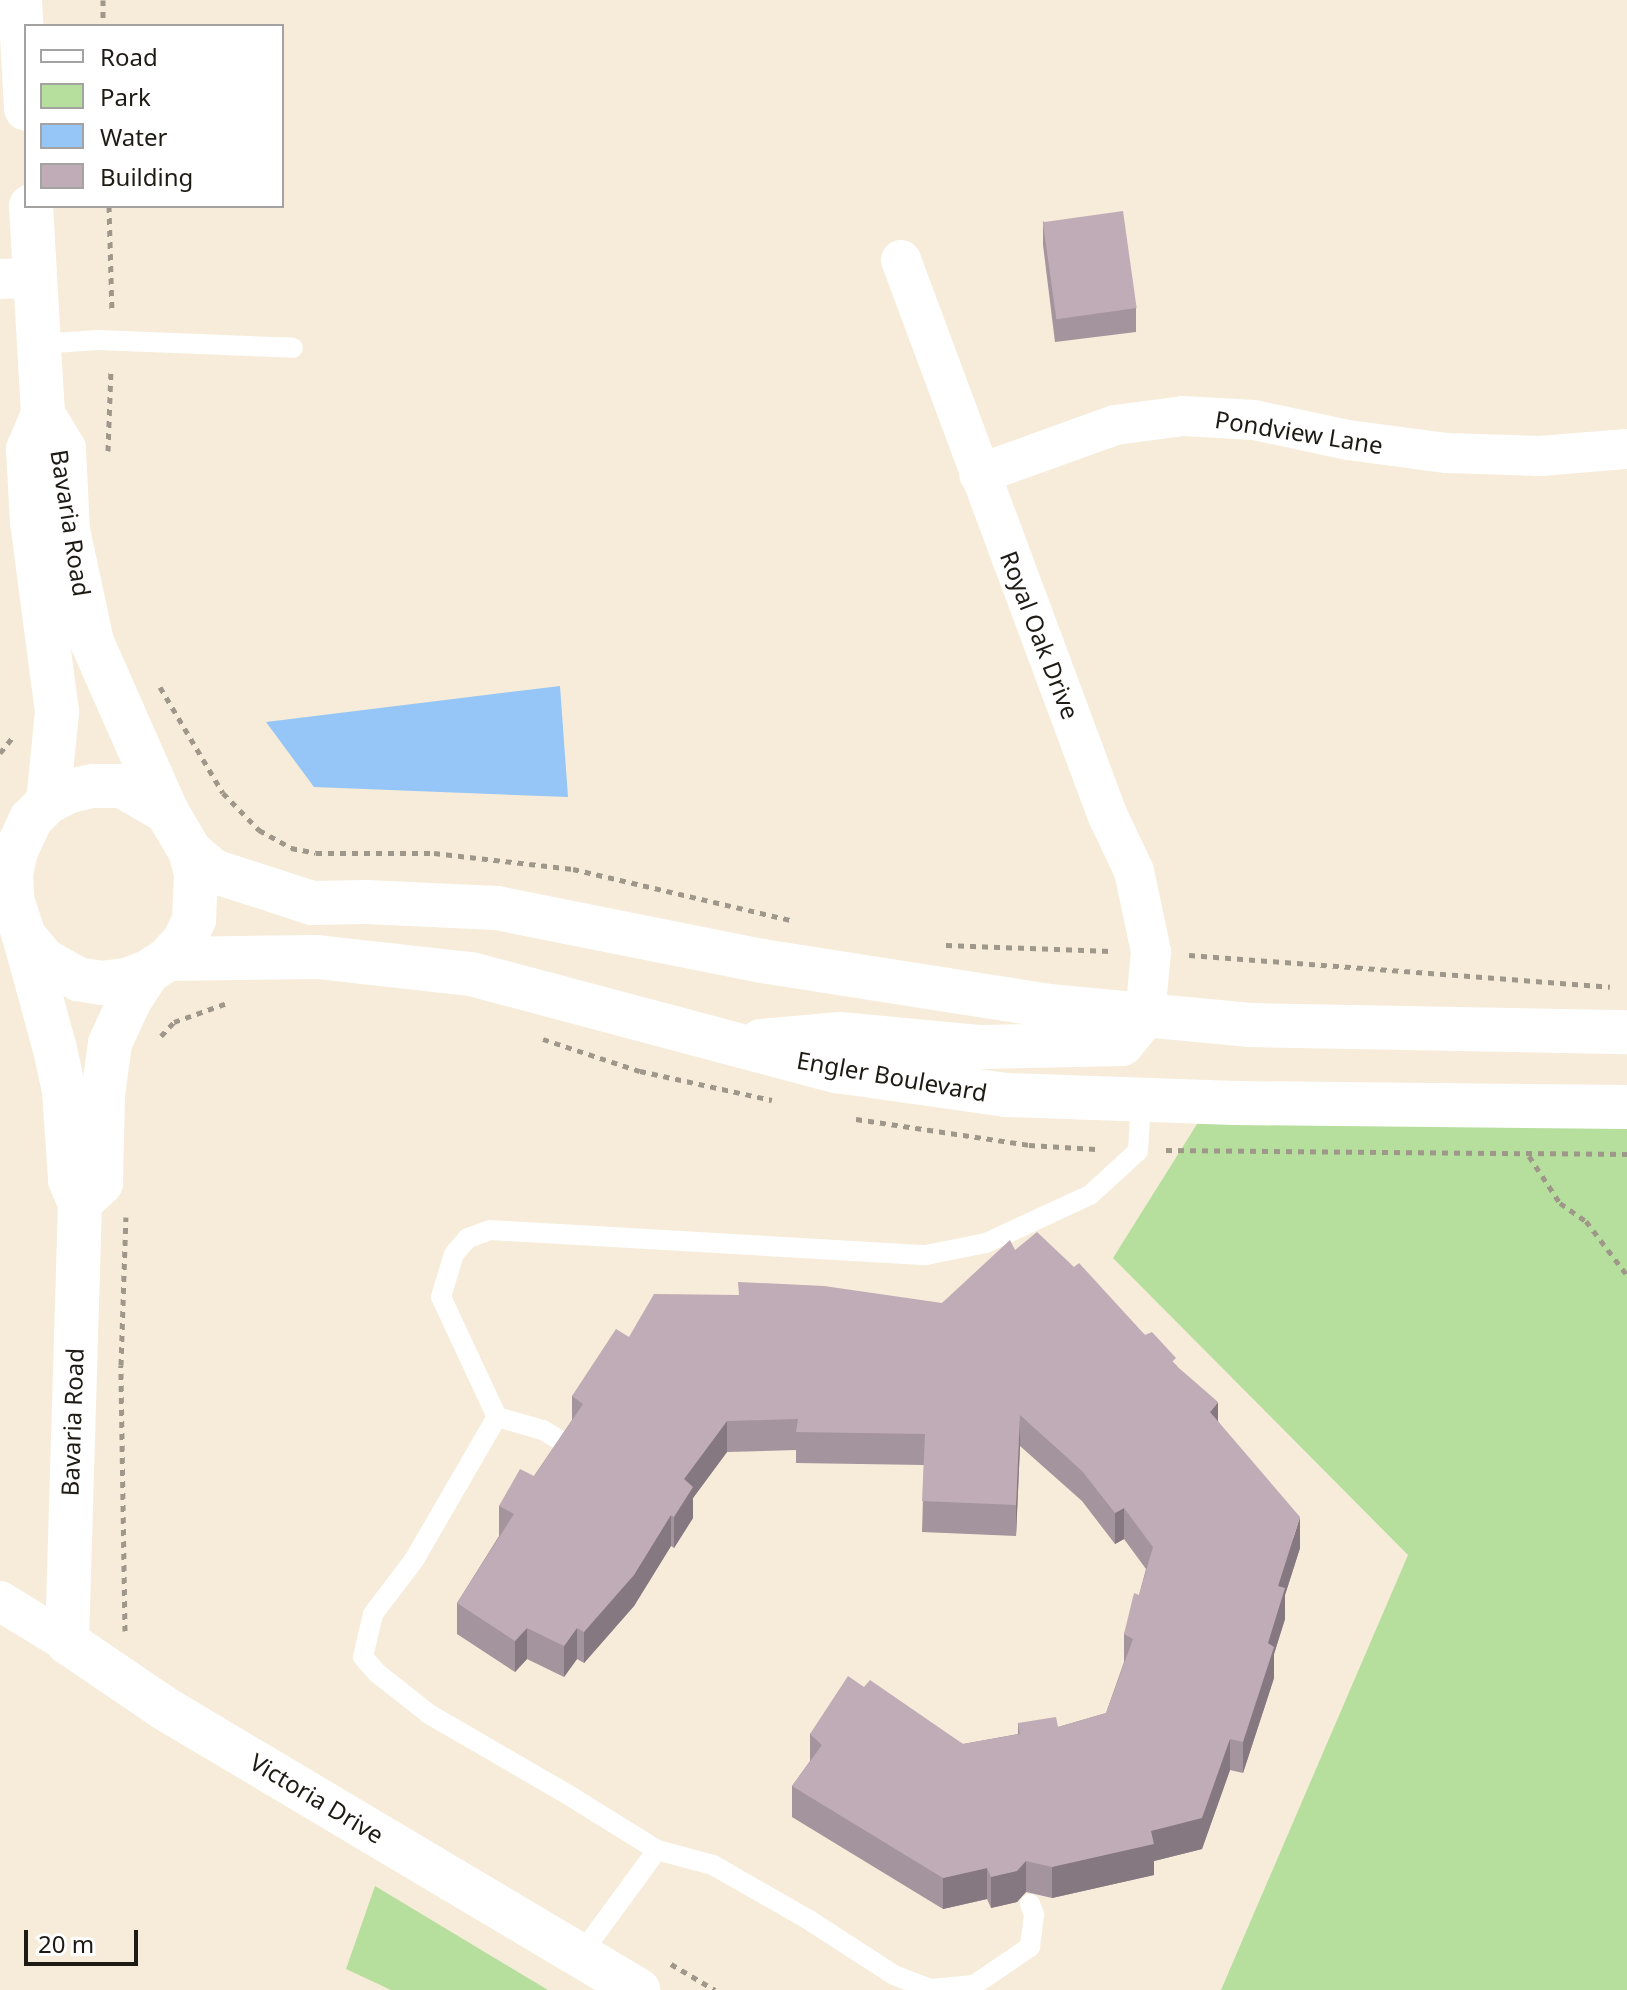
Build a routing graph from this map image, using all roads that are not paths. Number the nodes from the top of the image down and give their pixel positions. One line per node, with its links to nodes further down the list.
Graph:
1 (20, 0): 2 (main road)
2 (24, 73)
3 (31, 208): 5 (main road, Bavaria Road)
4 (901, 260): 10 (street, Royal Oak Drive)
5 (18, 279): 6 (main road, Bavaria Road)
6 (39, 344): 7 (lane); 8 (main road, Bavaria Road)
7 (293, 348)
8 (43, 414): 11 (main road, Bavaria Road); 12 (main road, Bavaria Road)
9 (1627, 449): 10 (street, Pondview Lane)
10 (979, 474): 16 (street, Royal Oak Drive)
11 (167, 812): 12 (main road); 13 (main road)
12 (26, 813): 14 (main road)
13 (190, 851): 15 (main road); 16 (main road)
14 (14, 923): 15 (main road); 21 (main road, Bavaria Road)
15 (158, 966): 18 (main road, Engler Boulevard); 21 (main road)
16 (1145, 1016): 17 (main road); 18 (main road)
17 (1627, 1032)
18 (727, 1044): 19 (main road, Engler Boulevard)
19 (1141, 1101): 20 (main road, Engler Boulevard); 22 (lane)
20 (1627, 1107)
21 (80, 1203): 25 (main road, Bavaria Road)
22 (497, 1417): 23 (lane); 26 (lane)
23 (563, 1442)
24 (0, 1601): 25 (street, Victoria Drive)
25 (67, 1642): 28 (main road, Victoria Drive)
26 (657, 1850): 27 (lane); 28 (lane)
27 (1030, 1904)
28 (581, 1954): 29 (main road, Victoria Drive)
29 (638, 1990)

